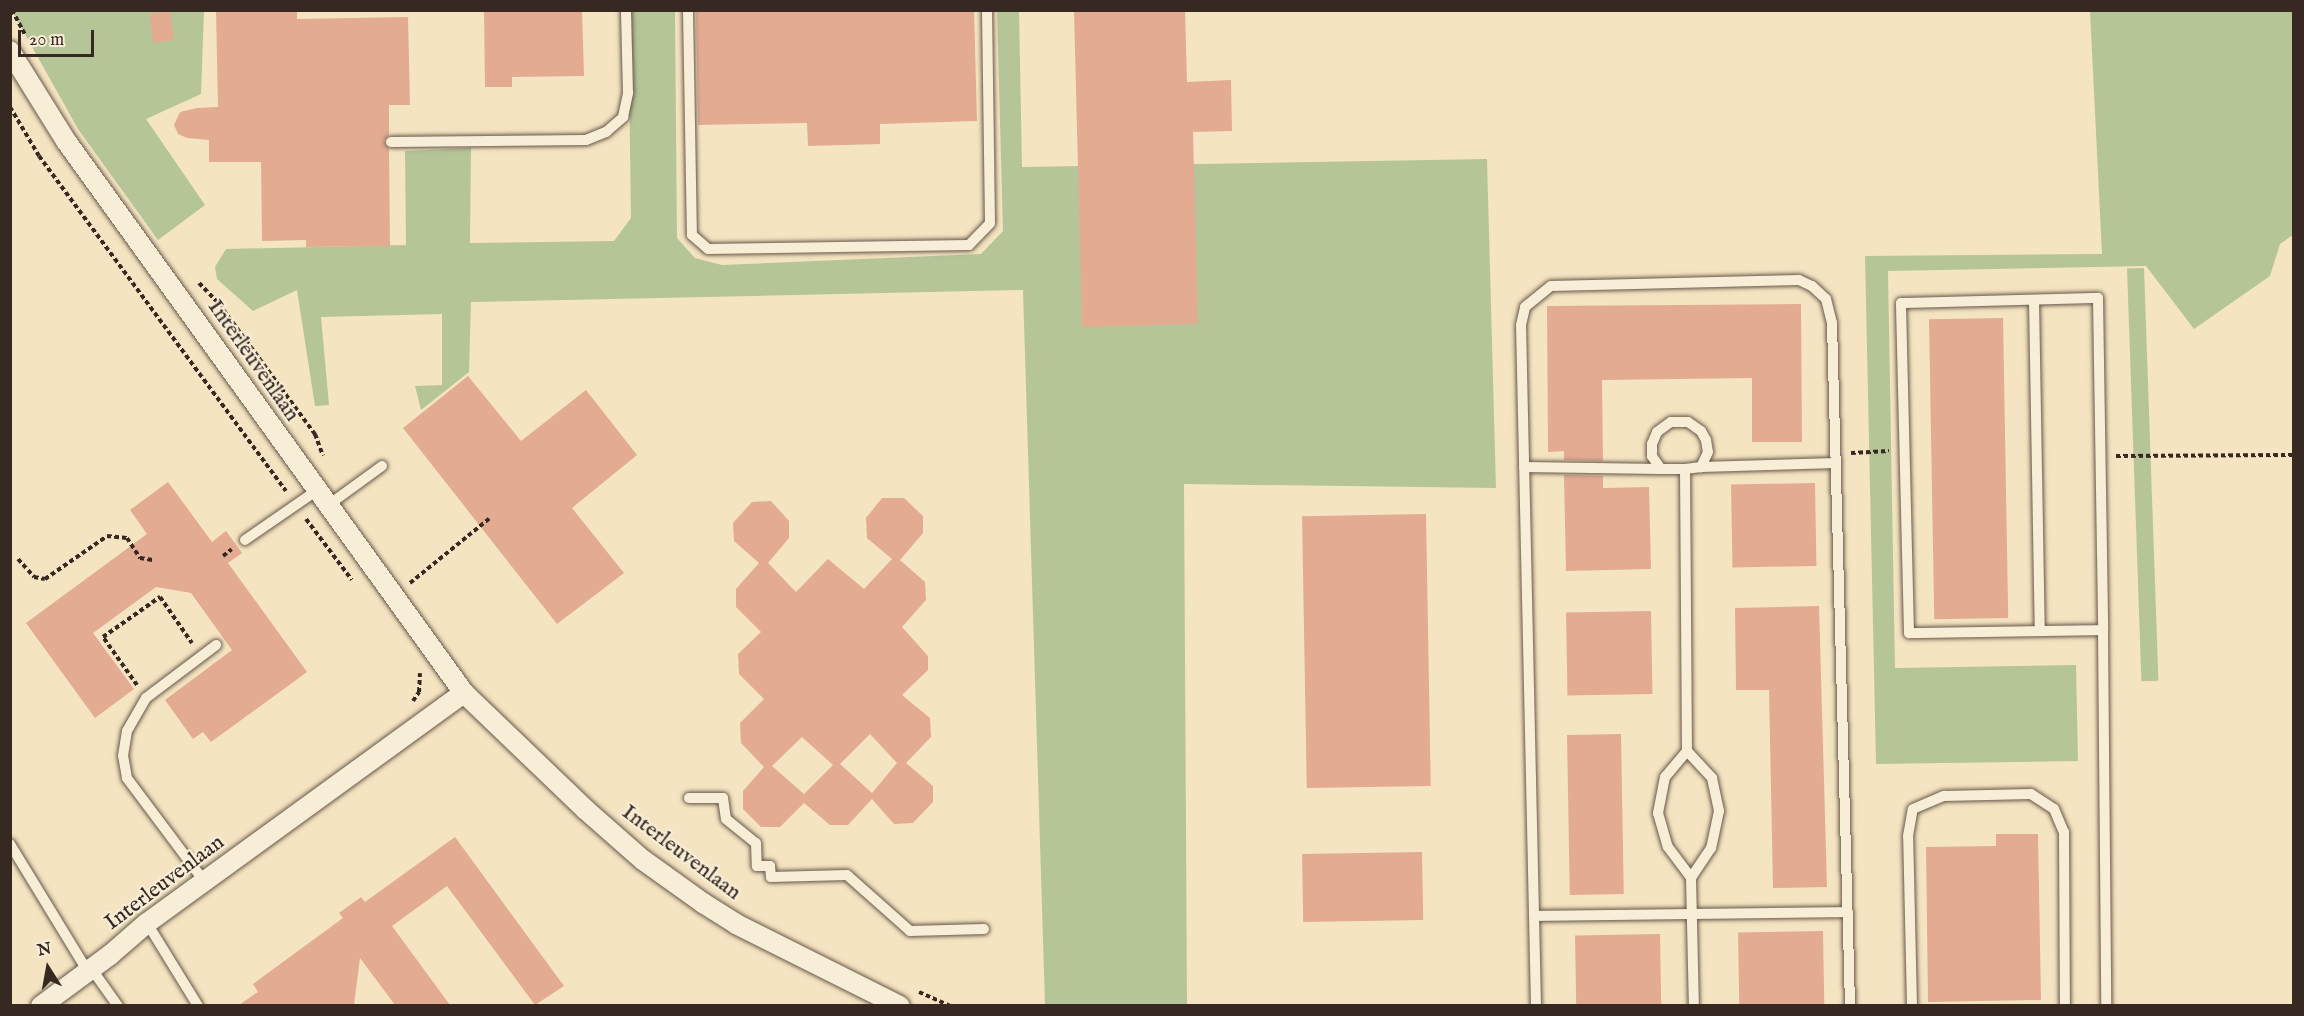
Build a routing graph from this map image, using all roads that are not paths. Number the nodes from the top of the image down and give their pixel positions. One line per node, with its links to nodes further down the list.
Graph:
1 (626, 10): 5 (lane)
2 (688, 10): 3 (lane)
3 (987, 10)
4 (10, 51): 13 (street, Interleuvenlaan)
5 (391, 142)
6 (2034, 300): 15 (lane); 16 (lane); 16 (lane)
7 (1836, 458): 9 (lane); 10 (lane); 24 (lane)
8 (382, 466): 13 (lane)
9 (1524, 467): 11 (lane); 26 (lane)
10 (1701, 467): 11 (lane); 12 (lane)
11 (1661, 469): 12 (lane)
12 (1685, 470): 19 (lane)
13 (321, 499): 14 (lane); 18 (street, Interleuvenlaan)
14 (245, 540)
15 (2103, 630): 16 (lane); 39 (lane)
16 (2040, 631)
17 (216, 645): 23 (lane)
18 (464, 693): 23 (street, Interleuvenlaan); 33 (street, Interleuvenlaan)
19 (1687, 752): 22 (lane); 22 (lane)
20 (688, 798): 28 (lane)
21 (10, 844): 29 (lane)
22 (1691, 878): 25 (lane)
23 (204, 881): 27 (street, Interleuvenlaan)
24 (1848, 912): 25 (lane); 36 (lane)
25 (1692, 914): 26 (lane); 35 (lane)
26 (1535, 916): 34 (lane)
27 (147, 923): 29 (street, Interleuvenlaan); 32 (lane)
28 (984, 929)
29 (89, 969): 30 (street, Interleuvenlaan); 31 (lane)
30 (41, 1005)
31 (118, 1005)
32 (198, 1005)
33 (900, 1005)
34 (1536, 1005)
35 (1694, 1005)
36 (1850, 1005)
37 (1912, 1005): 38 (lane)
38 (2065, 1005)
39 (2106, 1005)

